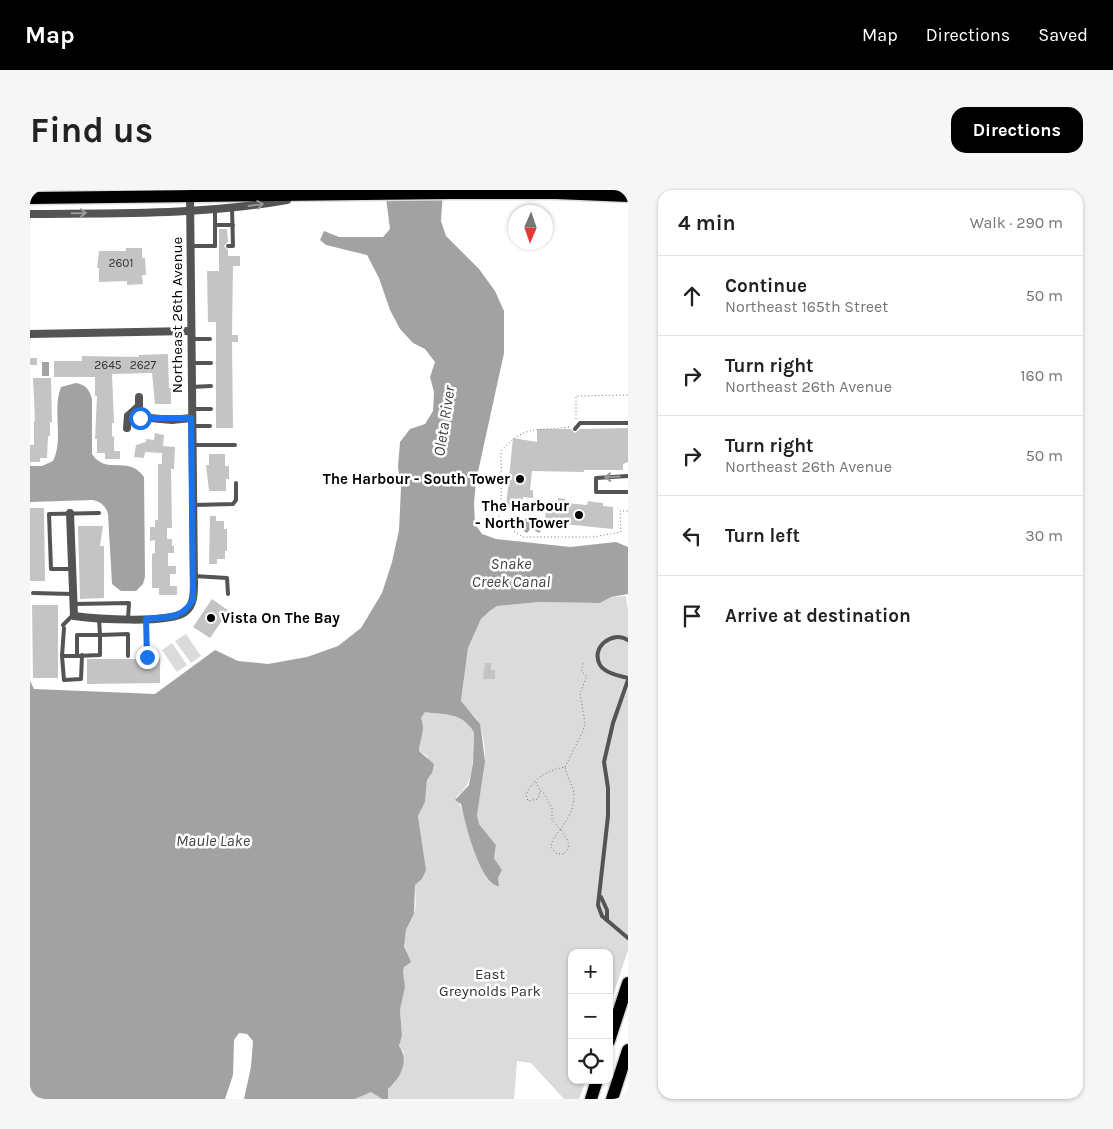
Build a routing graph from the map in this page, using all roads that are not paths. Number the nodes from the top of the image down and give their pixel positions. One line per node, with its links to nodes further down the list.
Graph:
1 (556, 191): 3 (main road); 4 (main road)
2 (190, 193): 3 (main road); 5 (main road); 8 (street, Northeast 26th Avenue)
3 (318, 194): 6 (street, one-way to 3)
4 (628, 196)
5 (30, 198)
6 (232, 208): 7 (street); 11 (lane)
7 (215, 209): 8 (street); 10 (lane)
8 (190, 211): 9 (street, one-way to 8); 12 (street, Northeast 26th Avenue)
9 (30, 214)
10 (215, 225): 11 (lane); 12 (lane)
11 (233, 225): 13 (lane)
12 (190, 246): 15 (street, Northeast 26th Avenue)
13 (228, 246)
14 (30, 334): 15 (street)
15 (190, 335): 16 (lane); 17 (street, Northeast 26th Avenue)
16 (210, 338)
17 (190, 363): 18 (lane); 20 (street, Northeast 26th Avenue)
18 (211, 363)
19 (211, 386): 20 (lane)
20 (191, 387): 22 (street, Northeast 26th Avenue)
21 (139, 397): 24 (street)
22 (191, 409): 23 (lane); 25 (street, Northeast 26th Avenue)
23 (211, 409)
24 (128, 416): 25 (street); 28 (street)
25 (191, 422): 27 (lane); 30 (street, Northeast 26th Avenue)
26 (628, 423): 29 (lane)
27 (210, 426)
28 (127, 428)
29 (575, 429)
30 (191, 445): 31 (lane); 35 (street, Northeast 26th Avenue)
31 (235, 445)
32 (628, 476): 34 (lane, one-way to 34)
33 (236, 484): 35 (lane)
34 (628, 492)
35 (192, 505): 39 (street, Northeast 26th Avenue)
36 (99, 512): 37 (lane)
37 (70, 513): 38 (street); 38 (lane)
38 (71, 569): 41 (street)
39 (194, 576): 42 (lane); 47 (street, Northeast 26th Avenue)
40 (33, 593): 41 (lane)
41 (72, 594): 43 (street)
42 (228, 594)
43 (72, 604): 44 (street); 46 (lane)
44 (73, 615): 45 (street, Northeast 26th Avenue); 51 (lane)
45 (99, 619): 46 (street, Northeast 26th Avenue); 48 (lane)
46 (128, 619): 47 (street, Northeast 26th Avenue)
47 (146, 619): 53 (lane)
48 (100, 635): 50 (lane); 50 (lane); 52 (lane)
49 (628, 640): 54 (lane)
50 (79, 655): 51 (lane); 51 (lane)
51 (62, 656)
52 (128, 656)
53 (147, 657)
54 (628, 679): 55 (lane)
55 (601, 897): 56 (lane); 56 (lane)
56 (607, 920): 57 (lane)
57 (628, 938)
58 (628, 983): 59 (main road)
59 (610, 1039)
60 (628, 1050): 63 (main road)
61 (596, 1084): 62 (main road)
62 (591, 1099)
63 (612, 1099)

